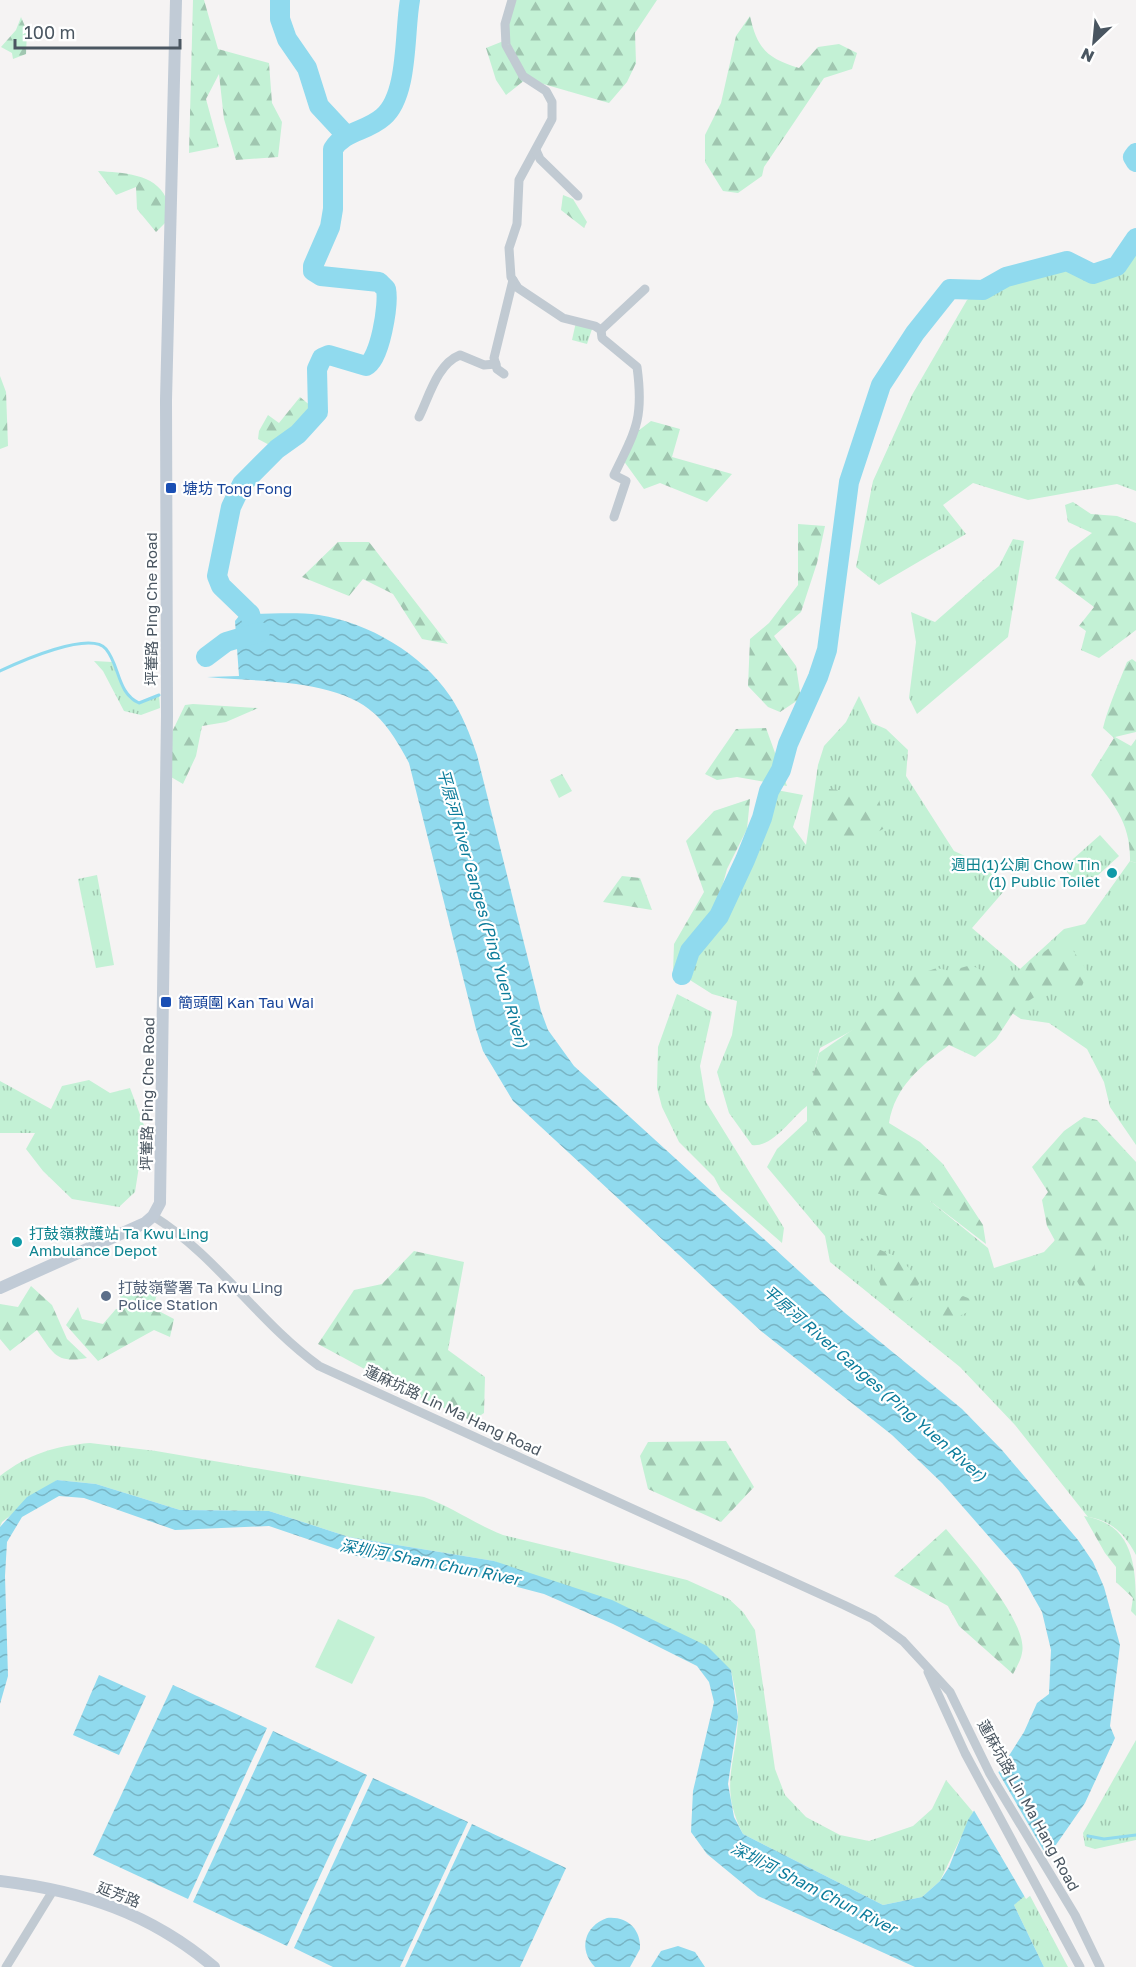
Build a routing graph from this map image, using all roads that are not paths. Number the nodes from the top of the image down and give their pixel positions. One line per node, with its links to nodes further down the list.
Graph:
1 (176, 0): 12 (street, 坪輋路 Ping Che Road)
2 (512, 0): 3 (street)
3 (536, 150): 4 (street); 5 (street)
4 (578, 196)
5 (513, 280): 7 (street); 8 (street)
6 (645, 289): 7 (street)
7 (601, 330): 11 (street)
8 (496, 364): 9 (street); 10 (street)
9 (504, 374)
10 (419, 417)
11 (614, 518)
12 (153, 1216): 13 (street); 14 (street, 蓮麻坑路 Lin Ma Hang Road)
13 (0, 1288)
14 (924, 1662): 19 (street, 蓮麻坑路 Lin Ma Hang Road); 20 (street, 蓮麻坑路 Lin Ma Hang Road)
15 (0, 1881): 16 (street, 延芳路)
16 (54, 1889): 17 (street); 18 (street, 延芳路)
17 (6, 1967)
18 (214, 1967)
19 (1080, 1967)
20 (1100, 1967)

